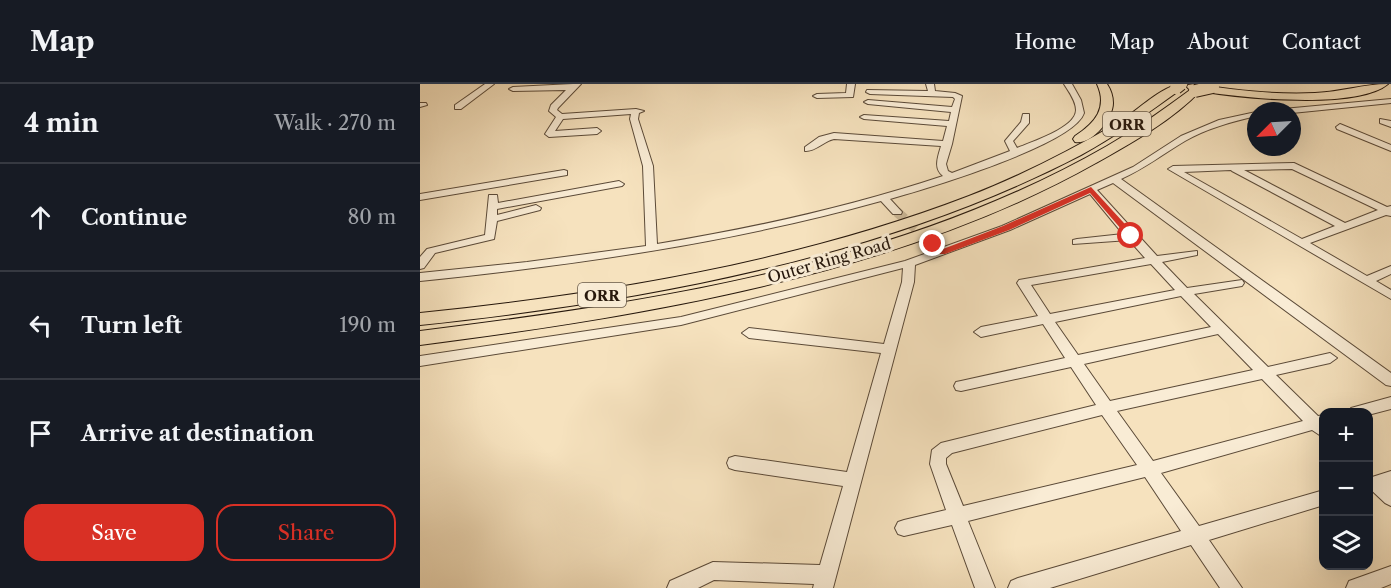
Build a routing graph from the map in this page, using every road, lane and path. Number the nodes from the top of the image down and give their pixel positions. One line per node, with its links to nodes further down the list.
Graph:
1 (490, 84): 17 (street)
2 (520, 84): 9 (street)
3 (851, 84): 13 (street)
4 (930, 84): 12 (street)
5 (1068, 84): 30 (street)
6 (1093, 84): 14 (highway, ORR)
7 (1383, 84): 8 (highway, ORR)
8 (1177, 85): 32 (highway, Outer Ring Road / ORR)
9 (574, 86): 22 (street)
10 (1206, 86): 48 (highway, Outer Ring Road / ORR)
11 (870, 92): 12 (street)
12 (932, 93): 19 (street)
13 (817, 96)
14 (1104, 96): 32 (highway)
15 (1391, 101): 18 (street)
16 (868, 102): 19 (street)
17 (458, 108)
18 (1301, 109)
19 (956, 110): 24 (street)
20 (1026, 116): 30 (street)
21 (1247, 116): 35 (street)
22 (560, 117): 26 (street); 46 (street)
23 (864, 117): 24 (street)
24 (952, 124): 27 (street)
25 (1340, 127): 28 (street)
26 (597, 130)
27 (948, 144): 29 (street); 34 (street)
28 (1391, 148)
29 (808, 149)
30 (1016, 152): 34 (street)
31 (1233, 167): 40 (street); 42 (street); 45 (street)
32 (1041, 171): 48 (highway, Outer Ring Road / ORR)
33 (564, 173): 38 (street)
34 (950, 176): 39 (street)
35 (1114, 179): 37 (street); 70 (street)
36 (619, 184): 51 (street)
37 (1091, 189): 43 (street); 50 (street)
38 (420, 197)
39 (883, 197): 41 (street); 46 (street)
40 (1389, 211): 42 (street)
41 (897, 212)
42 (1345, 226): 45 (street)
43 (1131, 236): 44 (street); 49 (street)
44 (1077, 242)
45 (1301, 243): 55 (street)
46 (652, 249): 54 (street)
47 (1193, 253): 49 (street)
48 (816, 258): 52 (highway, Outer Ring Road / ORR)
49 (1155, 261): 57 (street); 60 (street)
50 (909, 263): 65 (street); 68 (street)
51 (420, 265)
52 (785, 266): 59 (highway, Outer Ring Road / ORR); 64 (highway, Outer Ring Road / ORR)
53 (1391, 270): 55 (street)
54 (420, 278)
55 (1366, 280): 58 (street)
56 (1238, 283): 57 (street)
57 (1184, 292): 60 (street); 61 (street)
58 (1391, 295)
59 (420, 319)
60 (1047, 319): 62 (street); 67 (street)
61 (1220, 329): 67 (street); 69 (street)
62 (981, 332)
63 (749, 333): 65 (street)
64 (420, 338)
65 (889, 349): 79 (street)
66 (1330, 358): 69 (street)
67 (1074, 360): 71 (street); 73 (street)
68 (420, 361)
69 (1266, 373): 73 (street); 75 (street)
70 (1391, 381)
71 (961, 386)
72 (1391, 403): 74 (street)
73 (1106, 408): 78 (street); 83 (street)
74 (1372, 408)
75 (1319, 424)
76 (1319, 427): 78 (street)
77 (735, 463): 79 (street)
78 (1150, 469): 83 (street); 85 (street)
79 (852, 480): 87 (street)
80 (1376, 480): 82 (street)
81 (1319, 498): 85 (street)
82 (1391, 498)
83 (960, 516): 84 (street); 89 (street)
84 (904, 528)
85 (1195, 534): 90 (street); 91 (street)
86 (1391, 575): 92 (street)
87 (824, 582): 88 (street)
88 (677, 588)
89 (985, 588)
90 (1018, 588)
91 (1232, 588)
92 (1356, 588)

